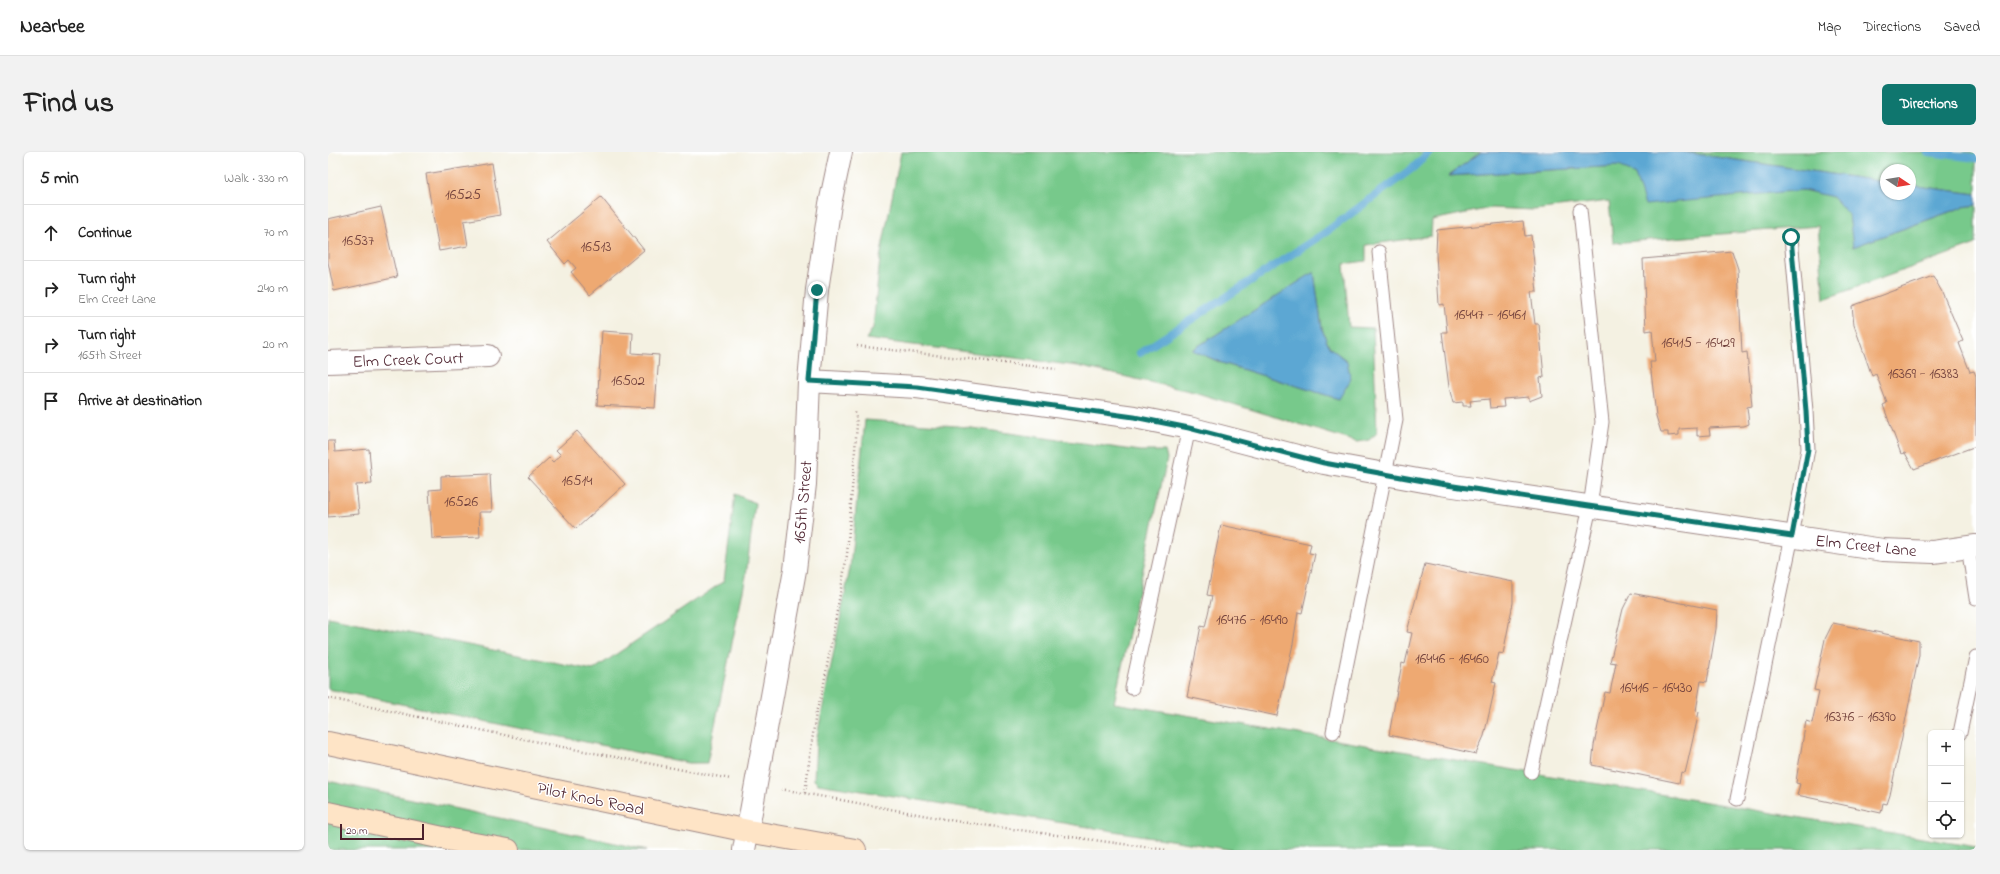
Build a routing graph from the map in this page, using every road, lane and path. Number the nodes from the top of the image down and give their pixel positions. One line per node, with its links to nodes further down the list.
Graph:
1 (841, 152): 9 (street, 165th Street)
2 (1580, 210): 13 (lane)
3 (1791, 237): 14 (lane)
4 (1379, 252): 12 (lane)
5 (857, 346): 8 (path)
6 (488, 356): 7 (street, Elm Creek Court)
7 (328, 362)
8 (1056, 369)
9 (809, 381): 11 (street, Elm Creet Lane); 26 (street, 165th Street)
10 (856, 412): 23 (path)
11 (1189, 428): 12 (street, Elm Creet Lane); 18 (lane)
12 (1385, 474): 13 (street, Elm Creet Lane); 20 (lane)
13 (1590, 506): 14 (street, Elm Creet Lane); 22 (lane)
14 (1792, 536): 15 (street, Elm Creet Lane); 24 (lane)
15 (1972, 547): 16 (lane)
16 (1976, 598)
17 (1976, 657): 19 (lane)
18 (1132, 688)
19 (1961, 730)
20 (1333, 732)
21 (328, 743): 26 (main road, Pilot Knob Road)
22 (1531, 772)
23 (805, 794)
24 (1737, 799)
25 (328, 813): 27 (main road)
26 (746, 841): 28 (main road, Pilot Knob Road)
27 (508, 850)
28 (854, 850)

